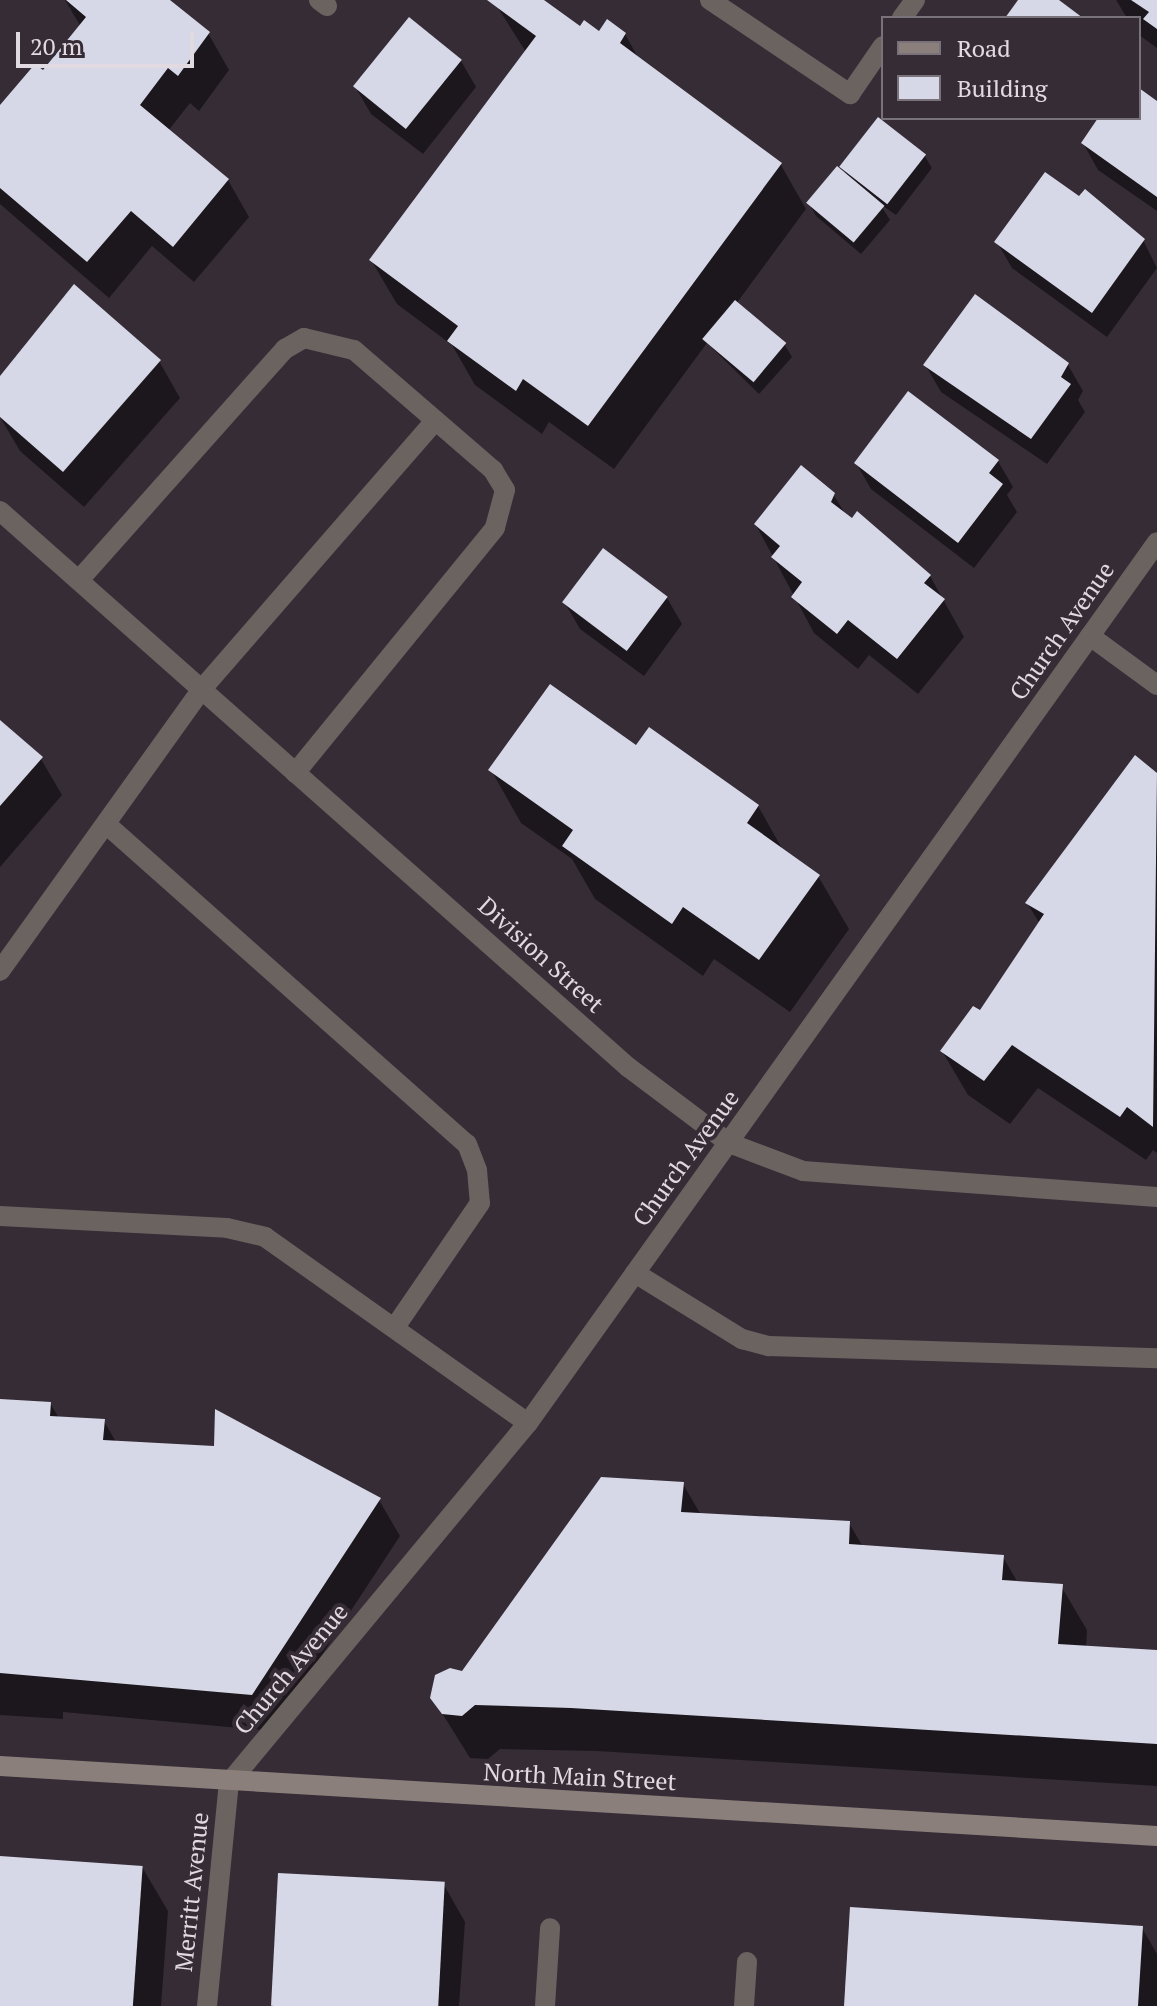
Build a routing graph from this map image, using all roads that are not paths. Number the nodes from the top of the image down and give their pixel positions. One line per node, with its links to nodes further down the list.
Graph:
1 (710, 0): 2 (street)
2 (881, 49)
3 (435, 421): 6 (street); 9 (street); 10 (street)
4 (0, 511): 6 (street, Division Street)
5 (1157, 542): 7 (street, Church Avenue)
6 (79, 580): 9 (street, Division Street)
7 (1090, 636): 8 (street); 13 (street, Church Avenue)
8 (1157, 685)
9 (201, 690): 10 (street, Division Street); 11 (street)
10 (295, 773): 13 (street, Division Street)
11 (106, 824): 12 (street); 17 (street)
12 (0, 971)
13 (729, 1143): 14 (street, Division Street); 16 (street, Church Avenue)
14 (1157, 1197)
15 (0, 1216): 17 (street)
16 (635, 1273): 18 (street); 19 (street, Church Avenue)
17 (395, 1327): 19 (street)
18 (1157, 1358)
19 (528, 1423): 21 (street, Church Avenue)
20 (0, 1766): 21 (main road, North Main Street)
21 (229, 1783): 22 (main road, North Main Street); 25 (street, Merritt Avenue)
22 (1157, 1836)
23 (550, 1928): 26 (street)
24 (747, 1962): 27 (street)
25 (207, 2006)
26 (545, 2006)
27 (744, 2006)

